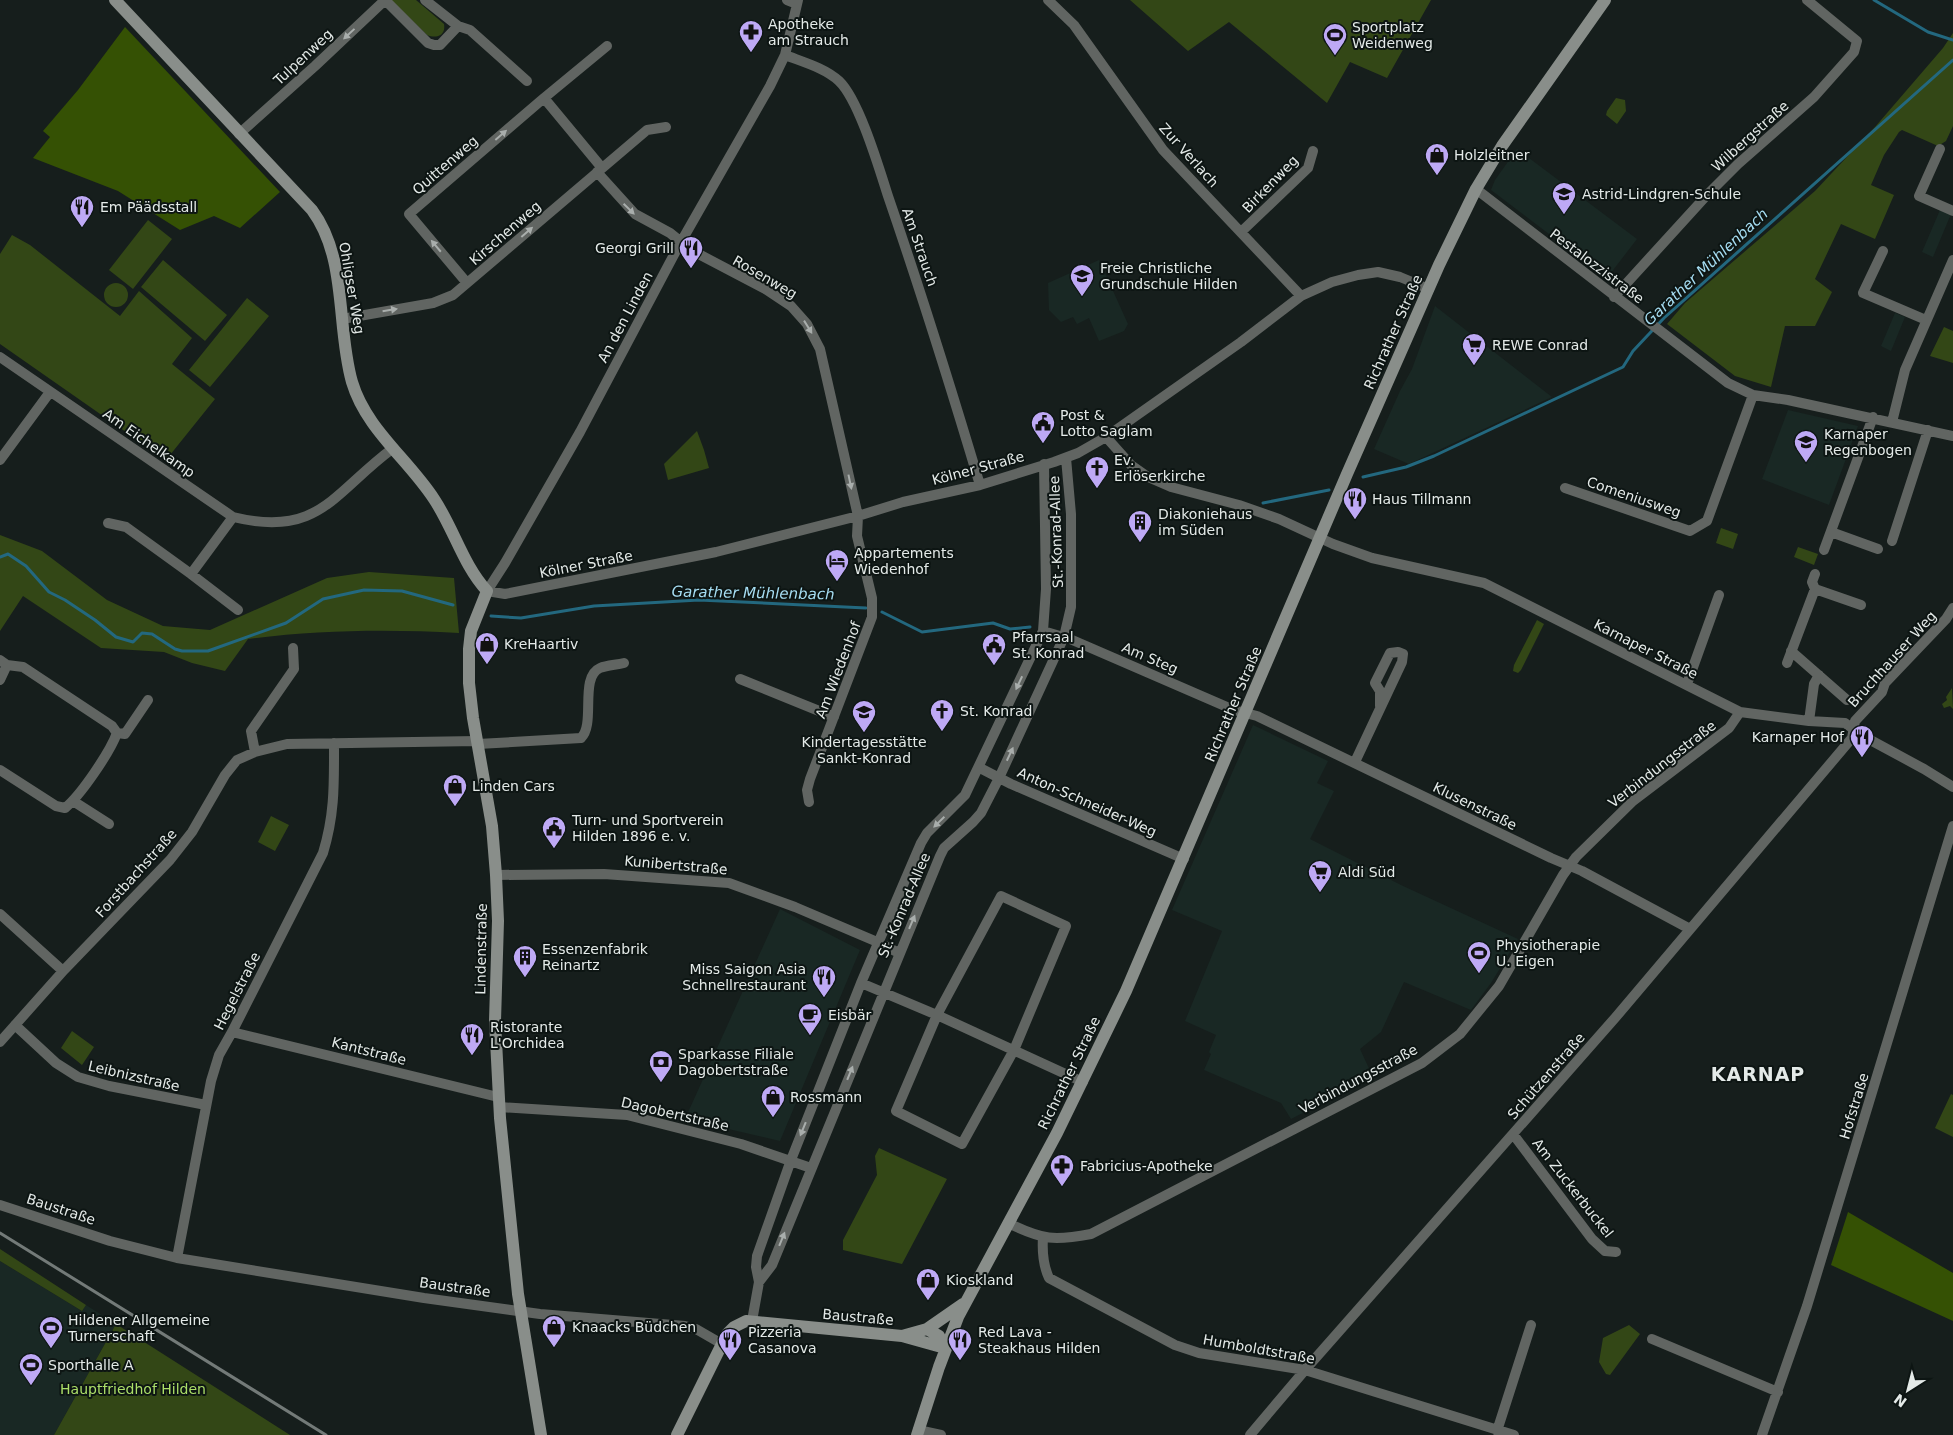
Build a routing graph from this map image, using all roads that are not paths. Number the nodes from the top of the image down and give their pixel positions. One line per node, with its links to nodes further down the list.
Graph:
1 (114, 0): 15 (main road, Ohligser Weg)
2 (385, 0): 9 (street); 15 (street, Tulpenweg, one-way to 15)
3 (425, 0): 9 (street)
4 (787, 0): 8 (street)
5 (1048, 0): 21 (street, Zur Verlach)
6 (1605, 0): 19 (main road, Richrather Straße)
7 (1808, 0): 28 (street, Wilbergstraße)
8 (798, 2): 11 (street, An den Linden)
9 (458, 26): 12 (street)
10 (607, 46): 13 (street, Quittenweg)
11 (785, 55): 22 (street, An den Linden); 43 (street, Am Strauch)
12 (527, 81)
13 (544, 98): 18 (street); 25 (street, Quittenweg, one-way to 13)
14 (666, 127): 18 (street, Kirschenweg)
15 (239, 134): 29 (main road, Ohligser Weg)
16 (1940, 149): 20 (street)
17 (1313, 152): 21 (street, Birkenweg)
18 (600, 170): 22 (street, Rosenweg, one-way to 22); 25 (street, Kirschenweg, one-way to 18)
19 (1476, 189): 26 (main road, Richrather Straße); 28 (street, Pestalozzistraße)
20 (1953, 210)
21 (1241, 232): 27 (street, Zur Verlach)
22 (681, 242): 45 (street, Rosenweg, one-way to 45); 56 (street, An den Linden)
23 (1883, 251): 30 (street)
24 (1953, 260): 30 (street)
25 (467, 283): 29 (street, Kirschenweg, one-way to 25)
26 (1429, 289): 27 (street, Kölner Straße); 49 (main road, Richrather Straße)
27 (1301, 296): 38 (street, Kölner Straße)
28 (1614, 296): 33 (street, Pestalozzistraße)
29 (342, 319): 39 (main road, Ohligser Weg)
30 (1926, 320): 35 (street)
31 (0, 357): 32 (street, Am Eichelkamp)
32 (50, 392): 41 (street); 46 (street, Am Eichelkamp)
33 (1753, 395): 34 (street, Pestalozzistraße); 44 (street, Comeniusweg)
34 (1873, 417): 35 (street, Pestalozzistraße); 48 (street)
35 (1892, 422): 36 (street, Pestalozzistraße)
36 (1928, 430): 37 (street, Pestalozzistraße); 50 (street)
37 (1953, 436)
38 (1106, 437): 40 (street, Kölner Straße); 49 (street, Karnaper Straße)
39 (392, 449): 46 (street, Am Eichelkamp); 56 (main road, Ohligser Weg)
40 (1066, 458): 42 (street, Kölner Straße); 62 (street, St.-Konrad-Allee)
41 (0, 460)
42 (1044, 464): 43 (street, Kölner Straße); 61 (street, St.-Konrad-Allee)
43 (980, 484): 45 (street, Kölner Straße)
44 (1565, 488)
45 (858, 516): 56 (street, Kölner Straße); 77 (street, Am Wiedenhof)
46 (233, 517): 53 (street)
47 (108, 523): 53 (street)
48 (1831, 532): 51 (street); 52 (street)
49 (1320, 538): 71 (street, Karnaper Straße); 75 (main road, Richrather Straße)
50 (1892, 541)
51 (1878, 549)
52 (1824, 550)
53 (191, 574): 60 (street)
54 (1815, 574): 55 (street)
55 (1815, 589): 58 (street); 64 (street)
56 (487, 591): 81 (main road, Lindenstraße)
57 (1719, 595): 71 (street)
58 (1862, 605)
59 (1953, 608): 79 (street, Bruchhauser Weg)
60 (238, 610)
61 (1043, 630): 62 (street, Am Steg); 85 (street, St.-Konrad-Allee, one-way to 85)
62 (1064, 637): 75 (street, Am Steg); 87 (street, St.-Konrad-Allee, one-way to 62)
63 (293, 648): 83 (street)
64 (1791, 652): 67 (street); 68 (street)
65 (4, 662): 70 (street); 80 (street)
66 (624, 663): 81 (street, Forstbachstraße)
67 (1787, 663)
68 (1819, 676): 73 (street); 78 (street)
69 (740, 679): 77 (street)
70 (0, 680)
71 (1687, 684): 76 (street, Karnaper Straße)
72 (148, 700): 80 (street)
73 (1847, 700)
74 (1380, 706): 74 (street); 84 (street)
75 (1246, 712): 84 (street, Klusenstraße); 93 (main road, Richrather Straße)
76 (1740, 712): 78 (street, Karnaper Straße); 94 (street, Verbindungsstraße)
77 (834, 717): 90 (street, Am Wiedenhof)
78 (1809, 721): 79 (street, Karnaper Straße)
79 (1853, 728): 88 (street, Karnaper Straße); 97 (street, Schützenstraße)
80 (117, 733): 89 (street)
81 (478, 742): 82 (street, Forstbachstraße); 95 (main road, Lindenstraße)
82 (334, 743): 83 (street, Forstbachstraße); 105 (street, Hegelstraße)
83 (255, 752): 100 (street, Forstbachstraße)
84 (1355, 762): 94 (street, Klusenstraße)
85 (980, 768): 87 (street, Anton-Schneider-Weg); 98 (street, St.-Konrad-Allee, one-way to 98)
86 (0, 770): 89 (street)
87 (999, 778): 93 (street, Anton-Schneider-Weg); 99 (street, St.-Konrad-Allee, one-way to 87)
88 (1953, 787)
89 (73, 801): 91 (street)
90 (809, 802)
91 (109, 824)
92 (1953, 826): 130 (street, Hofstraße)
93 (1184, 859): 108 (main road, Richrather Straße)
94 (1569, 865): 97 (street, Klusenstraße); 116 (street, Verbindungsstraße)
95 (496, 874): 98 (street, Kunibertstraße); 109 (main road, Lindenstraße)
96 (0, 914): 100 (street)
97 (1690, 929): 111 (street, Schützenstraße)
98 (879, 942): 99 (street, Kunibertstraße); 101 (street, St.-Konrad-Allee)
99 (899, 953): 102 (street, St.-Konrad-Allee)
100 (63, 971): 104 (street, Forstbachstraße)
101 (861, 984): 102 (street); 112 (street, St.-Konrad-Allee, one-way to 112)
102 (884, 992): 103 (street); 113 (street, St.-Konrad-Allee, one-way to 102)
103 (937, 1015): 107 (street); 107 (street); 107 (street)
104 (15, 1025): 106 (street, Forstbachstraße); 110 (street, Leibnizstraße)
105 (232, 1032): 109 (street, Kantstraße); 110 (street, Hegelstraße)
106 (0, 1042)
107 (1014, 1050): 108 (street)
108 (1083, 1082): 115 (main road, Richrather Straße)
109 (499, 1102): 112 (street, Dagobertstraße); 121 (main road, Lindenstraße)
110 (206, 1105): 118 (street, Hegelstraße)
111 (1513, 1134): 117 (street, Am Zuckerbuckel); 129 (street, Schützenstraße)
112 (791, 1160): 113 (street, Dagobertstraße); 119 (street, St.-Konrad-Allee)
113 (811, 1168): 119 (street, St.-Konrad-Allee, one-way to 113)
114 (0, 1204): 118 (street, Baustraße)
115 (1008, 1224): 116 (street, Verbindungsstraße); 120 (main road, Richrather Straße)
116 (1043, 1237): 129 (street, Humboldtstraße)
117 (1616, 1252)
118 (177, 1258): 121 (street, Baustraße)
119 (759, 1282): 122 (street, St.-Konrad-Allee)
120 (967, 1301): 124 (main road, Baustraße); 128 (main road, Richrather Straße)
121 (521, 1311): 127 (street, Baustraße); 133 (main road, Lindenstraße)
122 (752, 1321): 125 (main road, Baustraße); 127 (main road)
123 (1531, 1325): 131 (street)
124 (927, 1329): 125 (main road, Baustraße); 128 (main road)
125 (902, 1336): 128 (main road, Baustraße)
126 (1652, 1339): 130 (street)
127 (722, 1344): 134 (main road)
128 (945, 1348): 132 (main road, Richrather Straße)
129 (1305, 1370): 131 (street, Humboldtstraße); 136 (street, Schützenstraße)
130 (1778, 1392): 138 (street, Hofstraße)
131 (1497, 1431): 137 (street, Humboldtstraße)
132 (917, 1432): 135 (street)
133 (540, 1435)
134 (677, 1435)
135 (941, 1435)
136 (1250, 1435)
137 (1514, 1435)
138 (1762, 1435)

